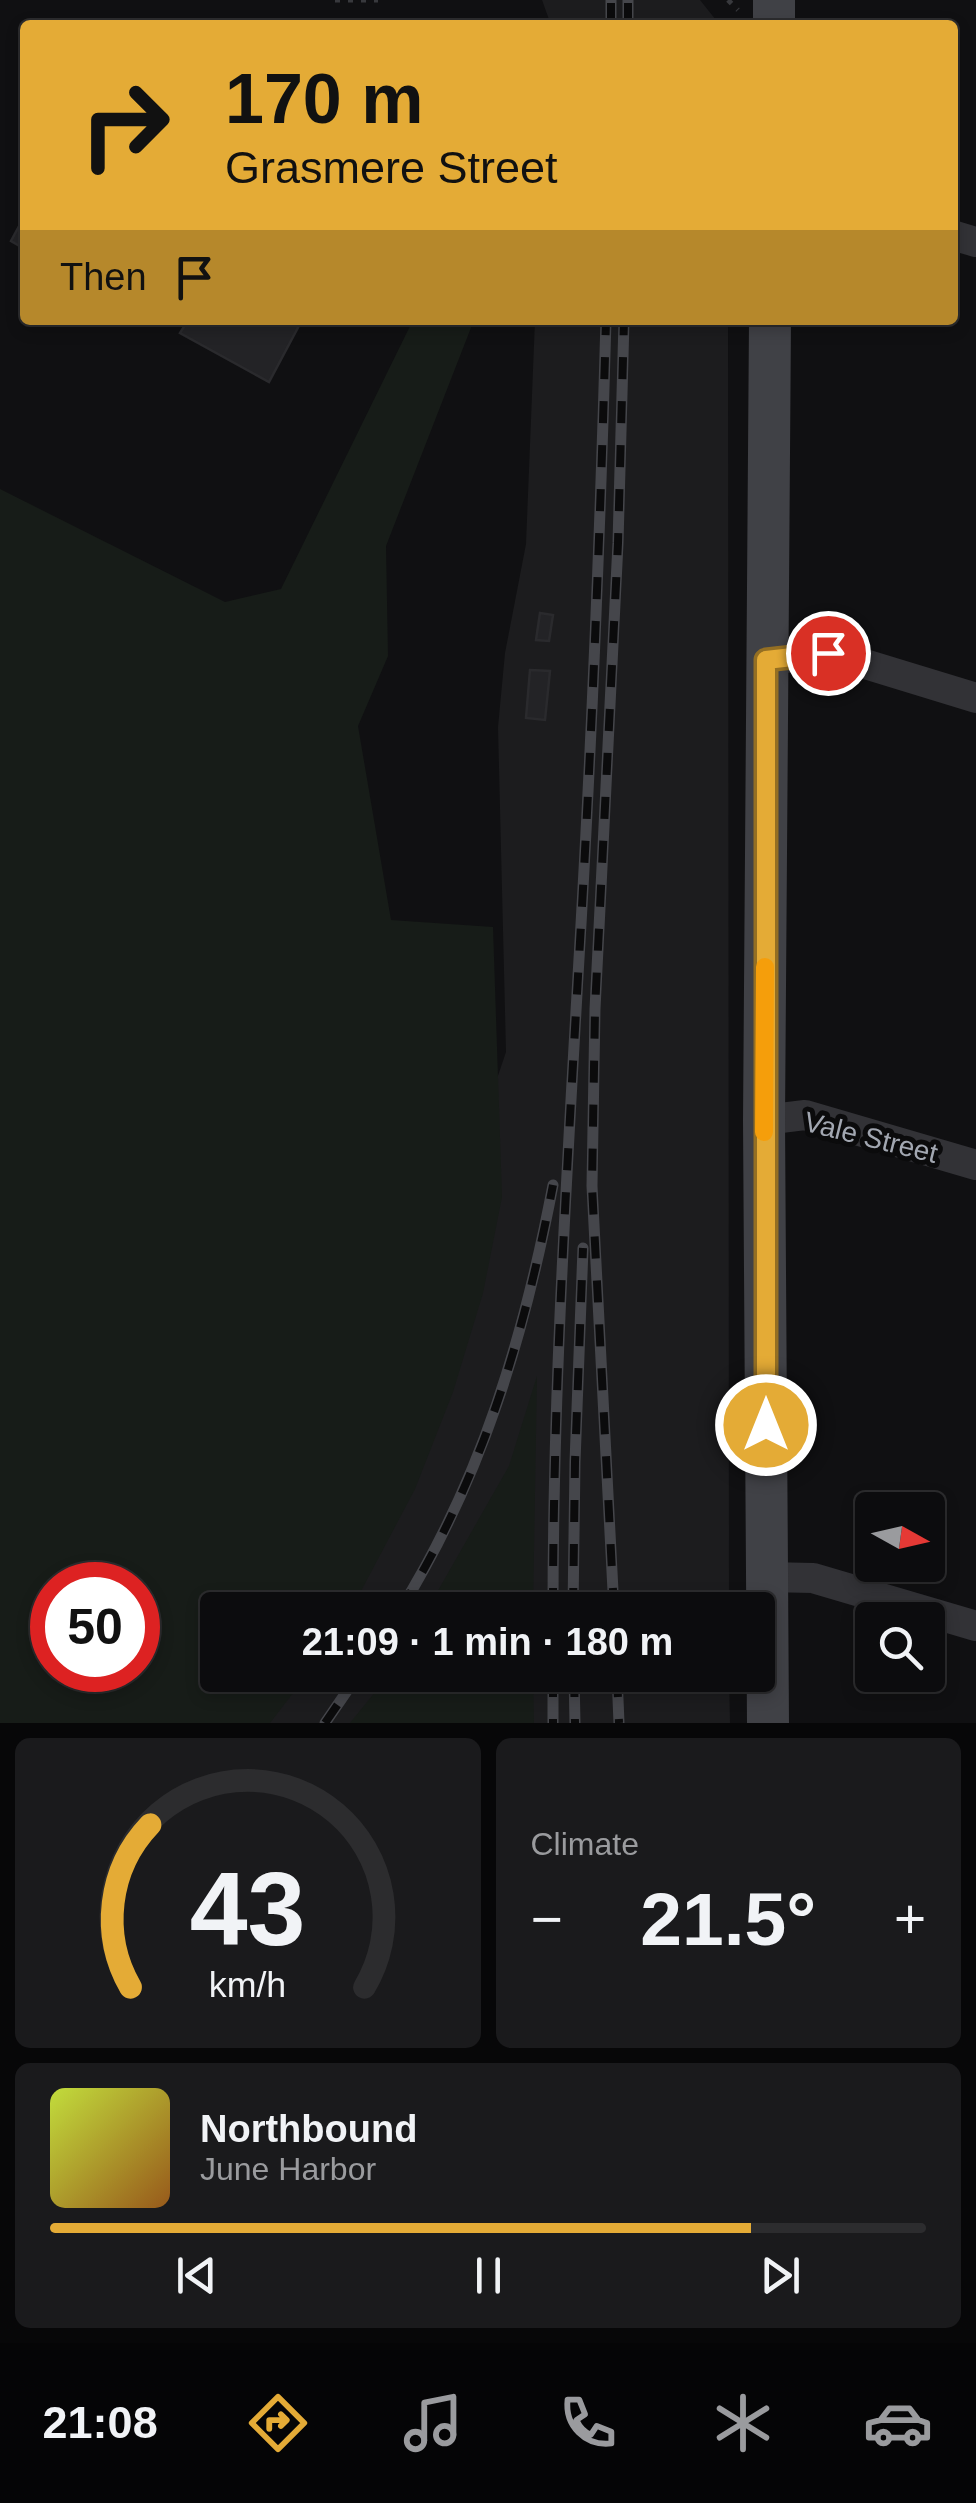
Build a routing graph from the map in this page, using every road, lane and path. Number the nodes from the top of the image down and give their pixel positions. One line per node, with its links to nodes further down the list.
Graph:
1 (335, 0): 2 (path)
2 (378, 0)
3 (770, 325): 4 (main road)
4 (766, 660): 5 (street); 6 (main road)
5 (976, 698)
6 (764, 1120): 7 (street, Vale Street); 8 (main road)
7 (976, 1165)
8 (767, 1578): 9 (street); 10 (main road)
9 (976, 1626)
10 (768, 1723)

